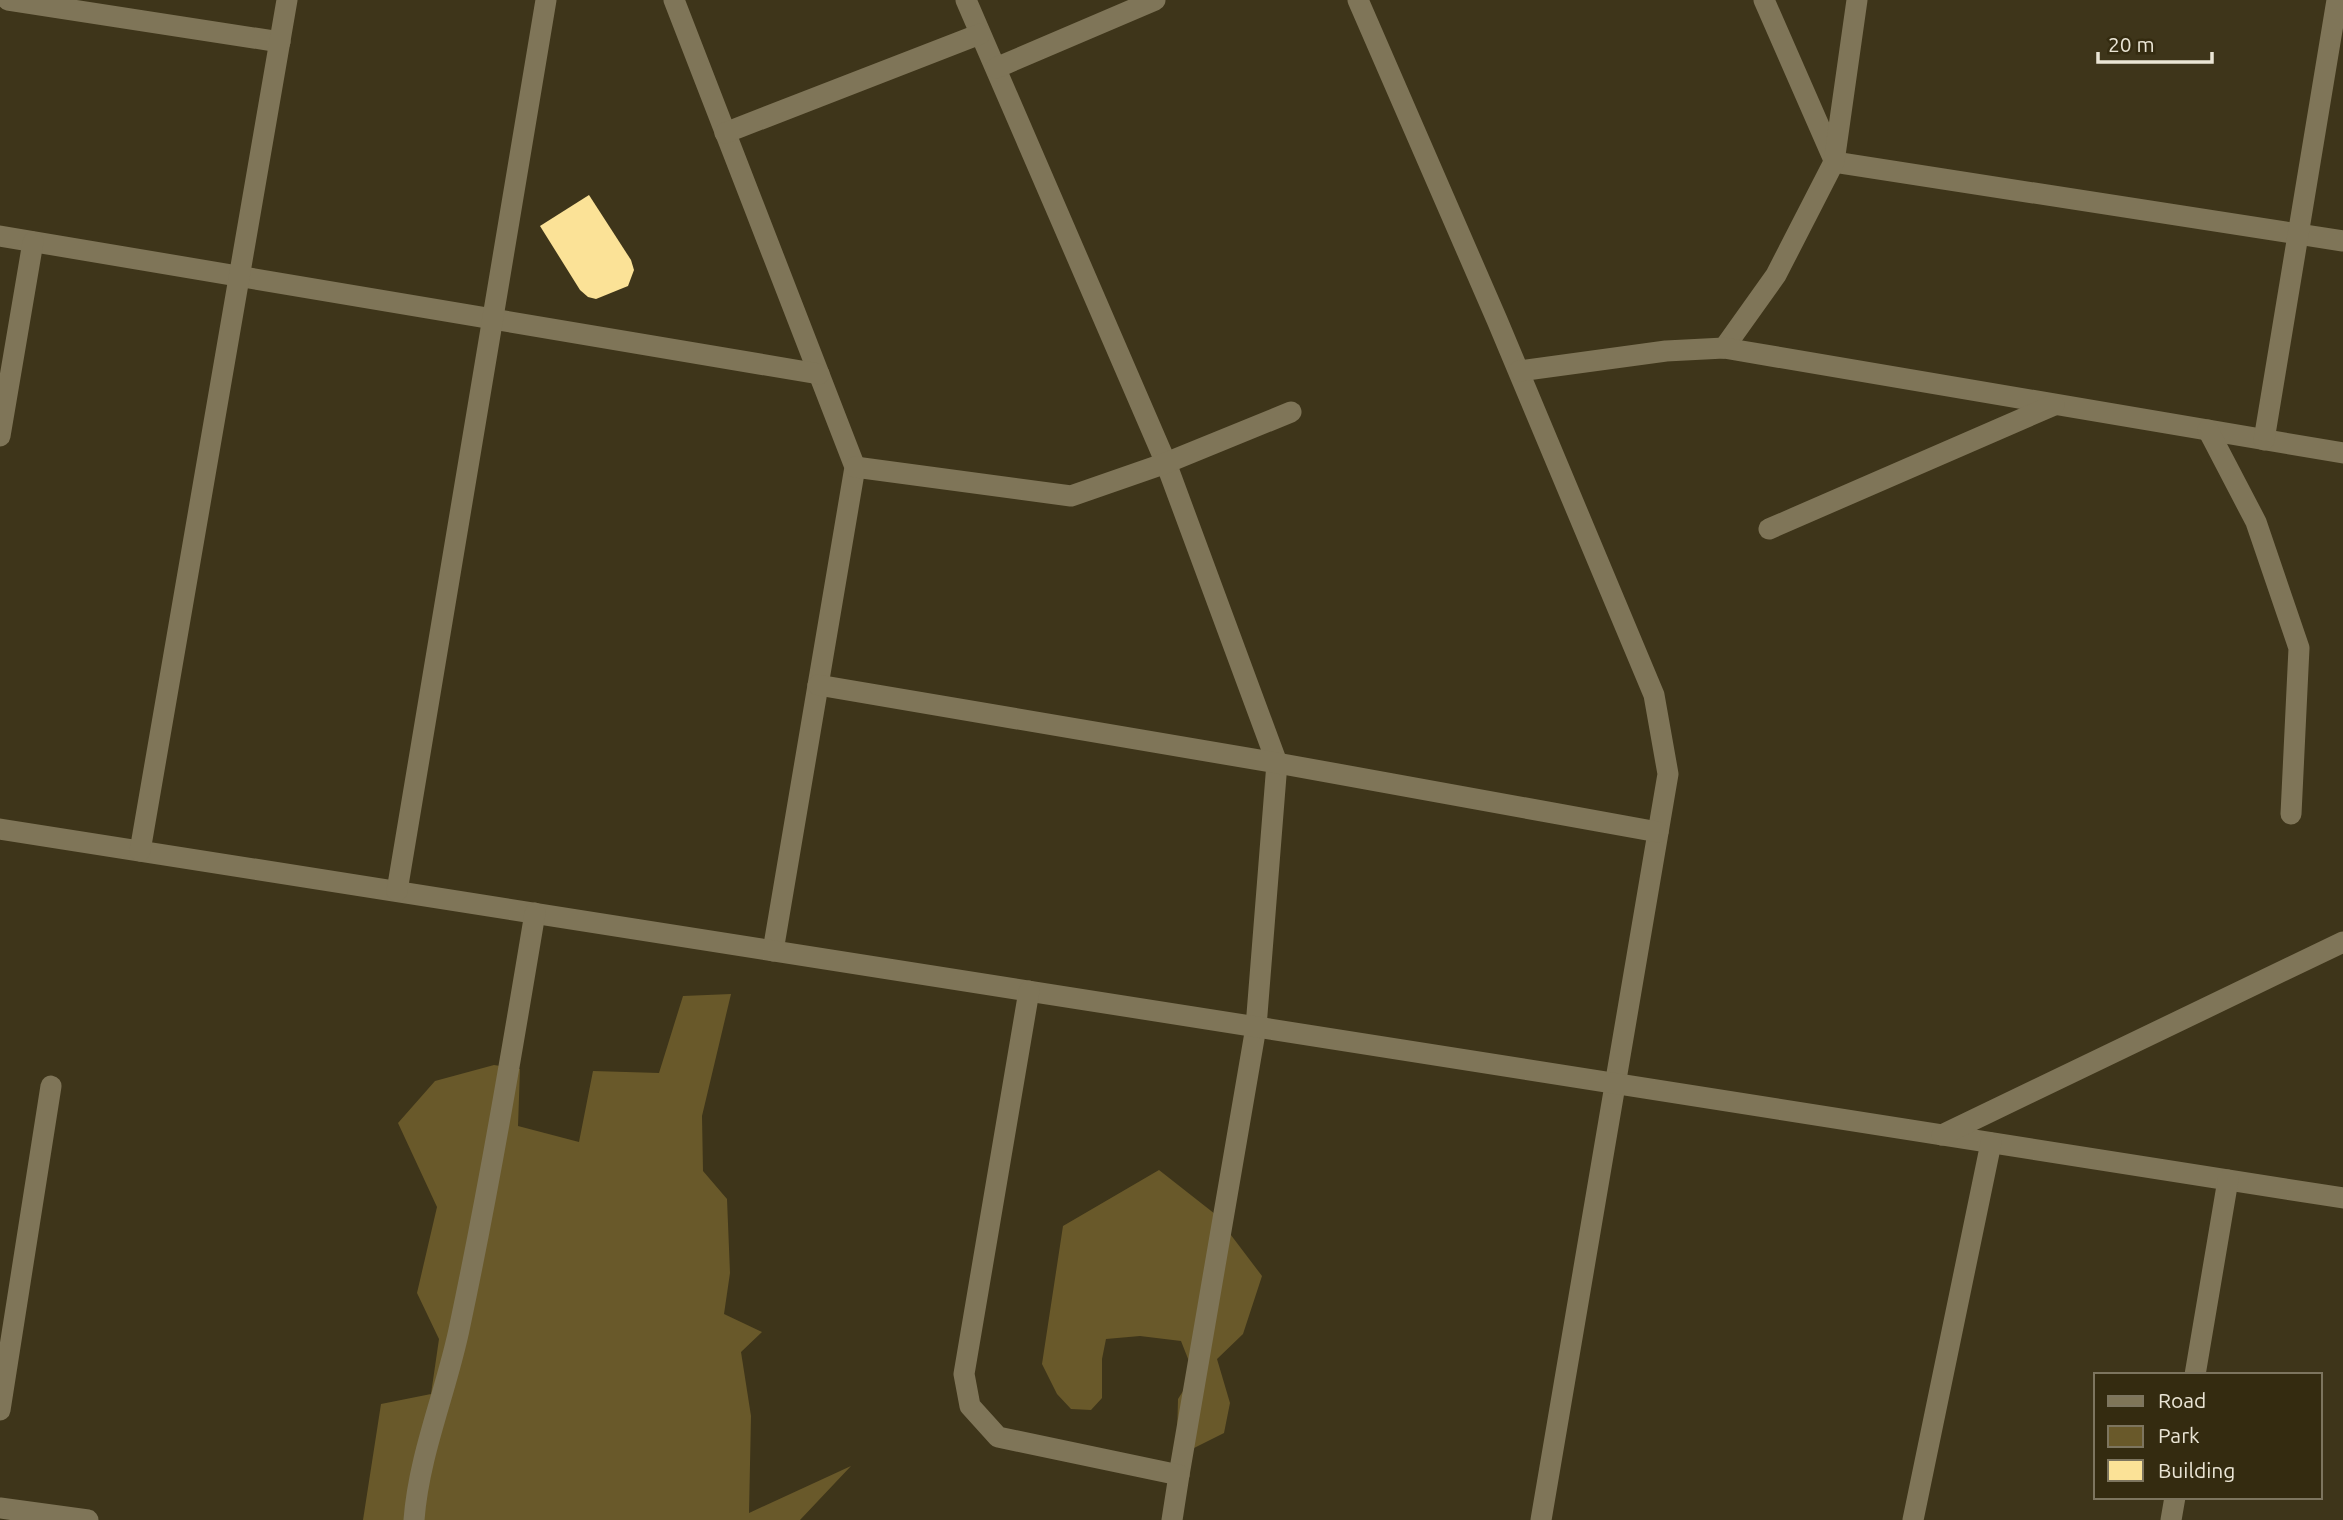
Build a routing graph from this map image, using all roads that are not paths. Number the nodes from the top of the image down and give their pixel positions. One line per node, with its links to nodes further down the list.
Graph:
1 (8, 0): 13 (street)
2 (287, 0): 13 (street)
3 (546, 0): 22 (street)
4 (674, 0): 15 (street)
5 (966, 0): 12 (street)
6 (1156, 0): 14 (street)
7 (1358, 0): 24 (street)
8 (1764, 0): 16 (street)
9 (1857, 0): 16 (street)
10 (2337, 0): 11 (street)
11 (2338, 27): 17 (street)
12 (980, 34): 14 (street); 15 (street)
13 (280, 42): 21 (street)
14 (996, 68): 32 (street)
15 (725, 133): 25 (street)
16 (1834, 162): 17 (street); 23 (street)
17 (2299, 234): 19 (street); 30 (street)
18 (0, 236): 20 (street)
19 (2343, 241)
20 (33, 242): 21 (street); 29 (street)
21 (239, 276): 22 (street); 40 (street)
22 (493, 318): 25 (street); 41 (street)
23 (1724, 348): 24 (street); 26 (street)
24 (1518, 371): 39 (street)
25 (819, 374): 33 (street)
26 (2054, 405): 28 (street); 34 (street)
27 (1291, 412): 32 (street)
28 (2208, 430): 30 (street); 37 (street)
29 (0, 436)
30 (2264, 440): 31 (street)
31 (2343, 453)
32 (1166, 463): 33 (street); 36 (street)
33 (855, 467): 35 (street)
34 (1769, 528)
35 (818, 685): 36 (street); 44 (street)
36 (1277, 763): 39 (street); 46 (street)
37 (2291, 814)
38 (0, 829): 40 (street)
39 (1658, 832): 47 (street)
40 (140, 851): 41 (street)
41 (397, 891): 42 (street)
42 (535, 913): 44 (street); 59 (street)
43 (2343, 942): 49 (street)
44 (772, 951): 45 (street)
45 (1030, 991): 46 (street); 55 (street)
46 (1256, 1027): 47 (street); 55 (street)
47 (1615, 1084): 49 (street); 61 (street)
48 (51, 1086): 54 (street)
49 (1942, 1135): 50 (street)
50 (1991, 1143): 51 (street); 62 (street)
51 (2228, 1180): 52 (street); 53 (street)
52 (2343, 1198)
53 (2195, 1373)
54 (0, 1410)
55 (1179, 1475): 60 (street)
56 (2175, 1499): 63 (street)
57 (0, 1508): 58 (street)
58 (88, 1520)
59 (414, 1520)
60 (1172, 1520)
61 (1541, 1520)
62 (1913, 1520)
63 (2171, 1520)

